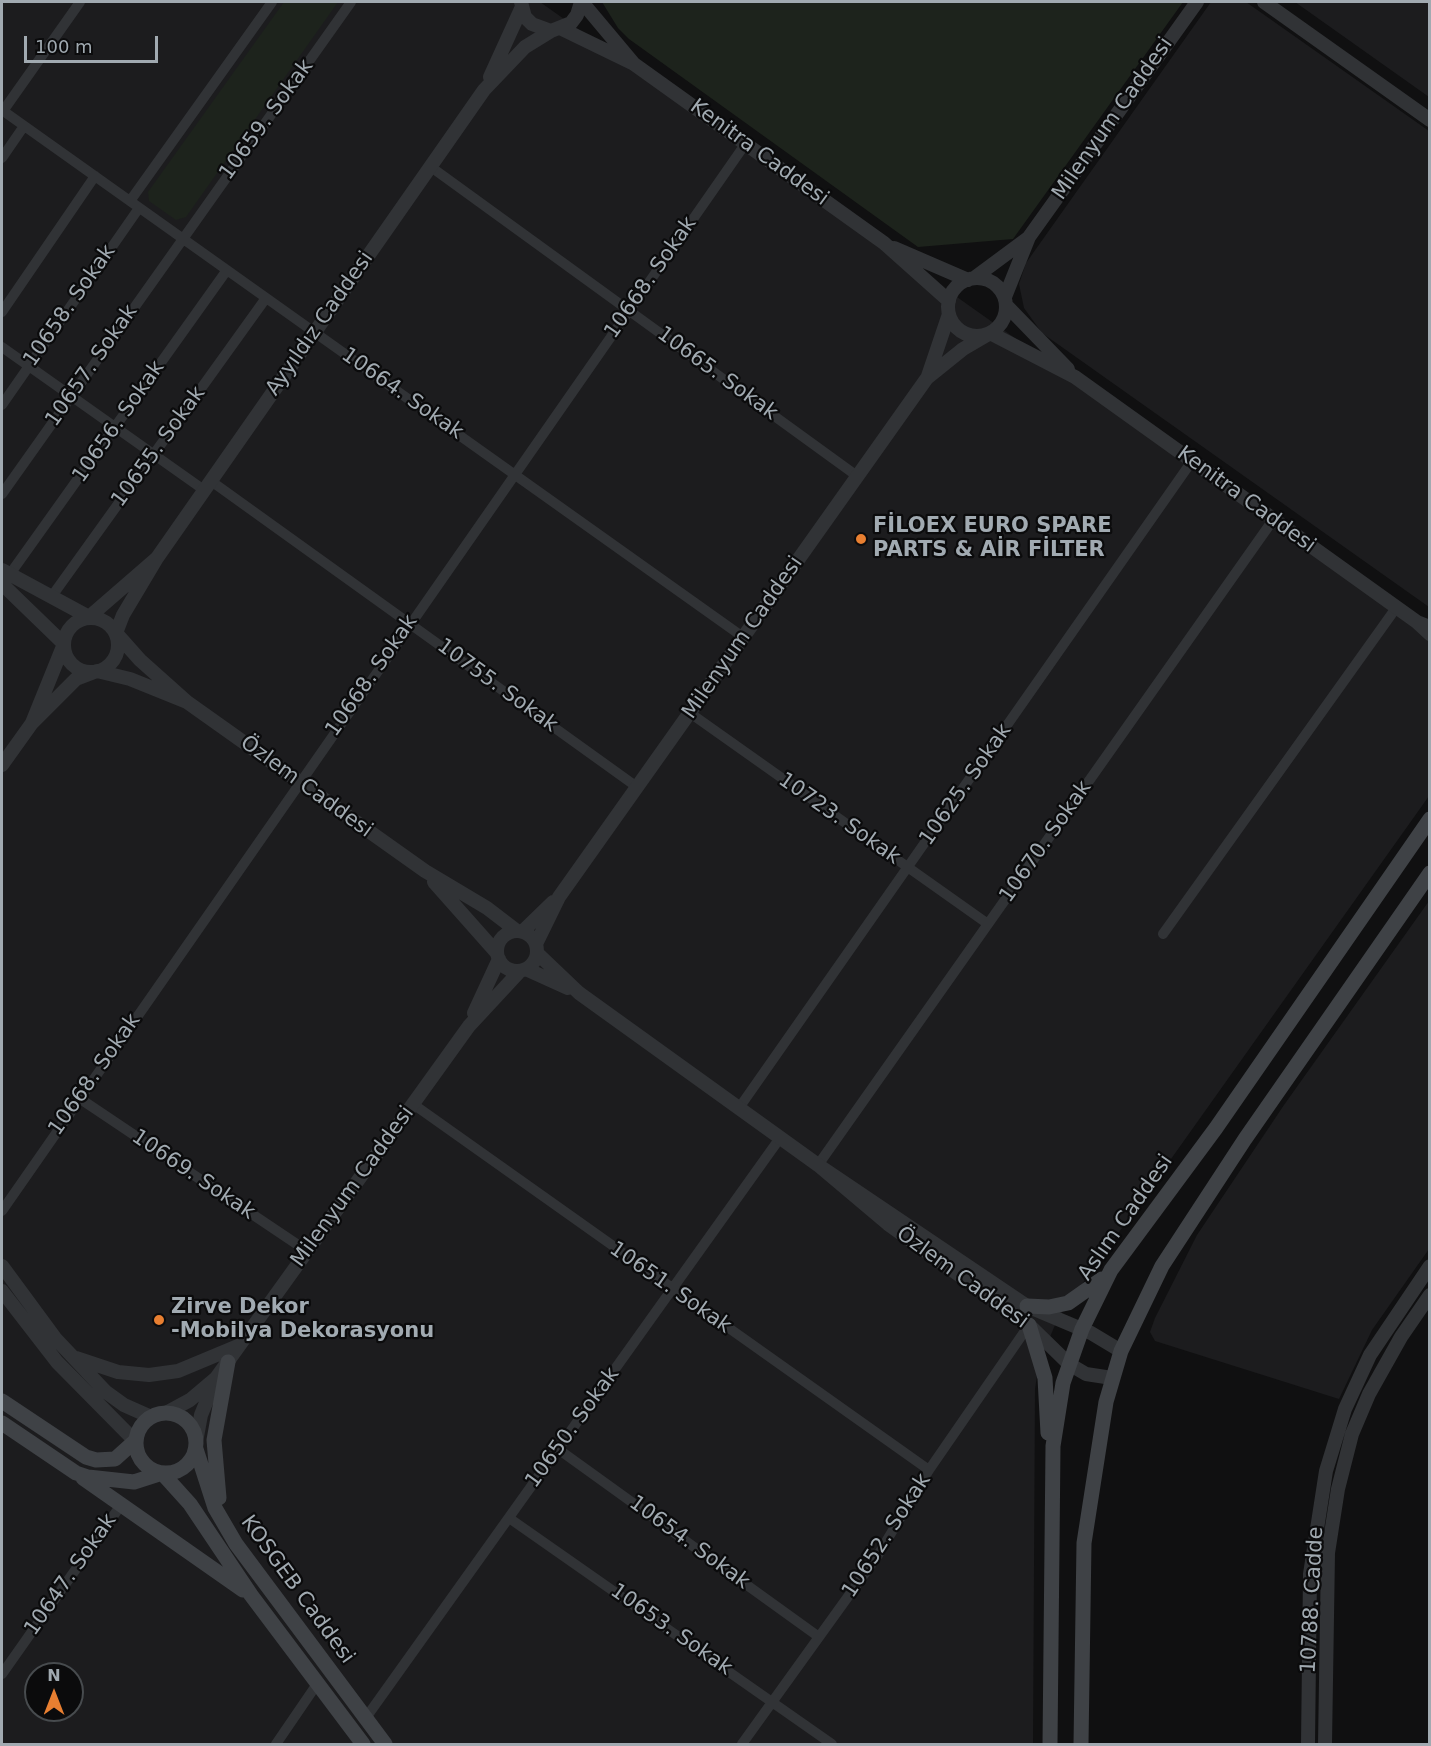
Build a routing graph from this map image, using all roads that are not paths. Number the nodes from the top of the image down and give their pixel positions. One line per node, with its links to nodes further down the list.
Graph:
1 (80, 2): 11 (street)
2 (272, 2): 18 (street)
3 (351, 2): 20 (street, 10659. Sokak)
4 (581, 2): 8 (street); 9 (street)
5 (1197, 2): 19 (street, Milenyum Caddesi)
6 (1264, 2): 12 (street)
7 (521, 5): 8 (street); 10 (street, Ayyıldız Caddesi)
8 (557, 30): 9 (street); 10 (street, Ayyıldız Caddesi)
9 (634, 64): 14 (street, Kenitra Caddesi)
10 (484, 90): 16 (street, Ayyıldız Caddesi)
11 (2, 111): 13 (street, 10664. Sokak)
12 (1430, 120)
13 (24, 126): 15 (street); 17 (street, 10664. Sokak)
14 (746, 143): 21 (street, Kenitra Caddesi); 27 (street, 10668. Sokak)
15 (2, 158)
16 (431, 166): 27 (street, 10665. Sokak); 29 (street, Ayyıldız Caddesi)
17 (95, 176): 18 (street, 10664. Sokak); 28 (street)
18 (135, 204): 20 (street, 10664. Sokak); 32 (street, 10658. Sokak)
19 (1029, 237): 23 (street); 25 (street)
20 (182, 238): 22 (street, 10664. Sokak); 35 (street, 10657. Sokak)
21 (884, 243): 23 (street); 26 (street)
22 (227, 270): 24 (street, 10664. Sokak); 37 (street, 10656. Sokak)
23 (971, 279): 25 (street); 26 (street)
24 (266, 298): 29 (street, 10664. Sokak); 38 (street, 10655. Sokak)
25 (1006, 301): 30 (street); 33 (street)
26 (949, 308): 30 (street); 34 (street)
27 (629, 310): 40 (street, 10668. Sokak); 41 (street, 10665. Sokak)
28 (2, 312)
29 (315, 332): 40 (street, 10664. Sokak); 42 (street, Ayyıldız Caddesi)
30 (988, 334): 33 (street); 34 (street)
31 (2, 347): 32 (street, 10755. Sokak)
32 (28, 366): 35 (street, 10755. Sokak); 36 (street, 10658. Sokak)
33 (1075, 377): 39 (street, Kenitra Caddesi)
34 (927, 378): 41 (street, Milenyum Caddesi)
35 (71, 396): 37 (street, 10755. Sokak); 43 (street, 10657. Sokak)
36 (2, 405)
37 (115, 427): 38 (street, 10755. Sokak); 46 (street, 10656. Sokak)
38 (154, 455): 42 (street, 10755. Sokak); 47 (street, 10655. Sokak)
39 (1192, 461): 44 (street, Kenitra Caddesi); 64 (street, 10625. Sokak)
40 (514, 474): 50 (street, 10668. Sokak); 54 (street, 10664. Sokak)
41 (857, 476): 54 (street, Milenyum Caddesi)
42 (207, 485): 45 (street, Ayyıldız Caddesi); 50 (street, 10755. Sokak)
43 (2, 494)
44 (1274, 520): 48 (street, Kenitra Caddesi); 68 (street, 10670. Sokak)
45 (157, 558): 49 (street, Ayyıldız Caddesi); 52 (street, Ayyıldız Caddesi)
46 (4, 576): 47 (street); 55 (street)
47 (52, 596): 49 (street)
48 (1396, 608): 51 (street, Kenitra Caddesi); 70 (street)
49 (89, 617): 52 (street); 55 (street)
50 (410, 622): 61 (street, 10668. Sokak); 62 (street, 10755. Sokak)
51 (1423, 624): 53 (street, Kenitra Caddesi)
52 (116, 633): 56 (street); 57 (street, Özlem Caddesi)
53 (1430, 634)
54 (744, 637): 58 (street, Milenyum Caddesi)
55 (64, 644): 56 (street); 59 (street)
56 (97, 671): 57 (street, Özlem Caddesi); 59 (street)
57 (187, 702): 61 (street, Özlem Caddesi)
58 (690, 713): 62 (street, Milenyum Caddesi); 64 (street, 10723. Sokak)
59 (32, 723): 60 (street)
60 (2, 765)
61 (298, 782): 65 (street, Özlem Caddesi); 76 (street, 10668. Sokak)
62 (636, 788): 67 (street, Milenyum Caddesi)
63 (1430, 819): 85 (main road, Aslım Caddesi)
64 (908, 868): 68 (street, 10723. Sokak); 78 (street, 10625. Sokak)
65 (425, 871): 69 (street, Özlem Caddesi); 72 (street, Özlem Caddesi)
66 (1430, 873): 93 (main road)
67 (559, 897): 69 (street); 71 (street)
68 (988, 924): 80 (street, 10670. Sokak)
69 (520, 931): 71 (street); 72 (street)
70 (1163, 934)
71 (536, 949): 73 (street); 74 (street, Özlem Caddesi)
72 (498, 956): 73 (street); 75 (street)
73 (523, 970): 74 (street, Özlem Caddesi); 75 (street)
74 (579, 993): 78 (street, Özlem Caddesi)
75 (469, 1026): 77 (street, Milenyum Caddesi)
76 (79, 1098): 81 (street, 10668. Sokak); 82 (street, 10669. Sokak)
77 (413, 1104): 82 (street, Milenyum Caddesi); 86 (street, 10651. Sokak)
78 (739, 1108): 79 (street, Özlem Caddesi)
79 (780, 1138): 80 (street, Özlem Caddesi); 86 (street, 10650. Sokak)
80 (818, 1165): 89 (street, Özlem Caddesi); 90 (street, Özlem Caddesi)
81 (2, 1211)
82 (307, 1251): 92 (street, Milenyum Caddesi)
83 (2, 1266): 94 (street)
84 (1430, 1266): 125 (street, 10788. Cadde)
85 (1110, 1270): 89 (main road); 91 (main road, Aslım Caddesi)
86 (672, 1289): 104 (street, 10650. Sokak); 106 (street, 10651. Sokak)
87 (2, 1291): 102 (street)
88 (1430, 1295): 126 (street, 10788. Cadde)
89 (1026, 1306): 91 (street, Özlem Caddesi)
90 (1029, 1325): 96 (street, Özlem Caddesi); 105 (main road); 106 (street, 10652. Sokak)
91 (1082, 1329): 93 (street, Özlem Caddesi); 96 (main road, Aslım Caddesi)
92 (240, 1345): 94 (street); 95 (street, Milenyum Caddesi)
93 (1121, 1351): 98 (main road)
94 (71, 1356): 100 (street)
95 (228, 1362): 97 (street, Milenyum Caddesi); 111 (main road)
96 (1069, 1364): 98 (street, Özlem Caddesi); 105 (main road, Aslım Caddesi)
97 (216, 1378): 100 (street, Milenyum Caddesi); 103 (street, Milenyum Caddesi)
98 (1112, 1378): 124 (main road)
99 (2, 1401): 102 (main road)
100 (158, 1415): 102 (main road); 103 (main road)
101 (2, 1423): 107 (main road, KOSGEB Caddesi)
102 (135, 1441): 108 (main road)
103 (196, 1445): 108 (main road); 111 (main road, KOSGEB Caddesi)
104 (558, 1449): 110 (street, 10650. Sokak); 113 (street, 10654. Sokak)
105 (1053, 1466): 123 (main road, Aslım Caddesi)
106 (929, 1470): 113 (street, 10652. Sokak)
107 (76, 1473): 108 (main road, KOSGEB Caddesi); 109 (main road, KOSGEB Caddesi)
108 (162, 1473): 112 (main road, KOSGEB Caddesi)
109 (121, 1505): 112 (main road, KOSGEB Caddesi); 114 (street, 10647. Sokak)
110 (509, 1518): 116 (street, 10653. Sokak); 117 (street, 10650. Sokak)
111 (225, 1527): 117 (main road, KOSGEB Caddesi)
112 (251, 1595): 115 (main road, KOSGEB Caddesi)
113 (819, 1637): 116 (street, 10652. Sokak)
114 (2, 1674)
115 (317, 1684): 118 (street); 119 (main road, KOSGEB Caddesi)
116 (772, 1702): 121 (street, 10652. Sokak); 122 (street, 10653. Sokak)
117 (365, 1719): 120 (main road, KOSGEB Caddesi)
118 (276, 1744)
119 (363, 1744)
120 (385, 1744)
121 (742, 1744)
122 (831, 1744)
123 (1050, 1744)
124 (1082, 1744)
125 (1308, 1744)
126 (1325, 1744)

